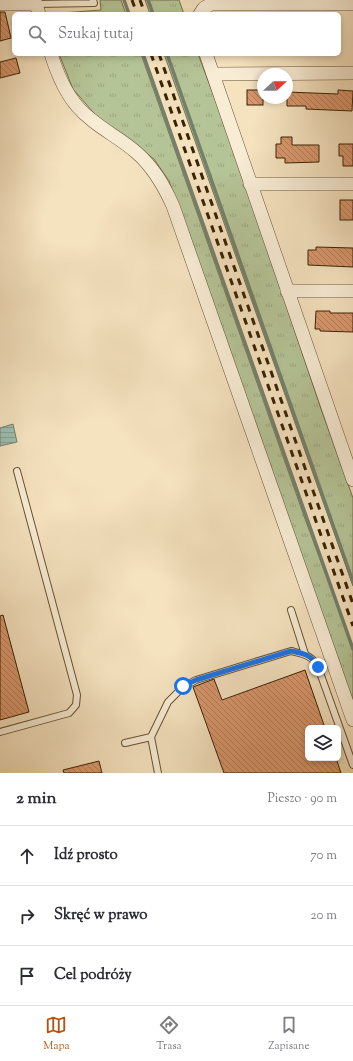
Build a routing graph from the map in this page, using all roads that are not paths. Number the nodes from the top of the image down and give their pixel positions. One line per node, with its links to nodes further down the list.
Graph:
1 (94, 1): 4 (lane)
2 (0, 4): 4 (street)
3 (353, 4): 5 (street)
4 (38, 9)
5 (202, 11)
6 (52, 56): 18 (street)
7 (207, 56): 9 (street)
8 (353, 73): 9 (street)
9 (213, 74): 10 (street)
10 (250, 184): 11 (street); 12 (street)
11 (353, 184)
12 (287, 291): 13 (street); 15 (street)
13 (353, 291)
14 (17, 471): 19 (lane)
15 (353, 480)
16 (290, 610): 17 (lane)
17 (305, 654): 20 (lane); 22 (lane)
18 (353, 720)
19 (0, 732)
20 (151, 737): 21 (lane); 23 (lane)
21 (125, 743)
22 (353, 765)
23 (158, 773)

